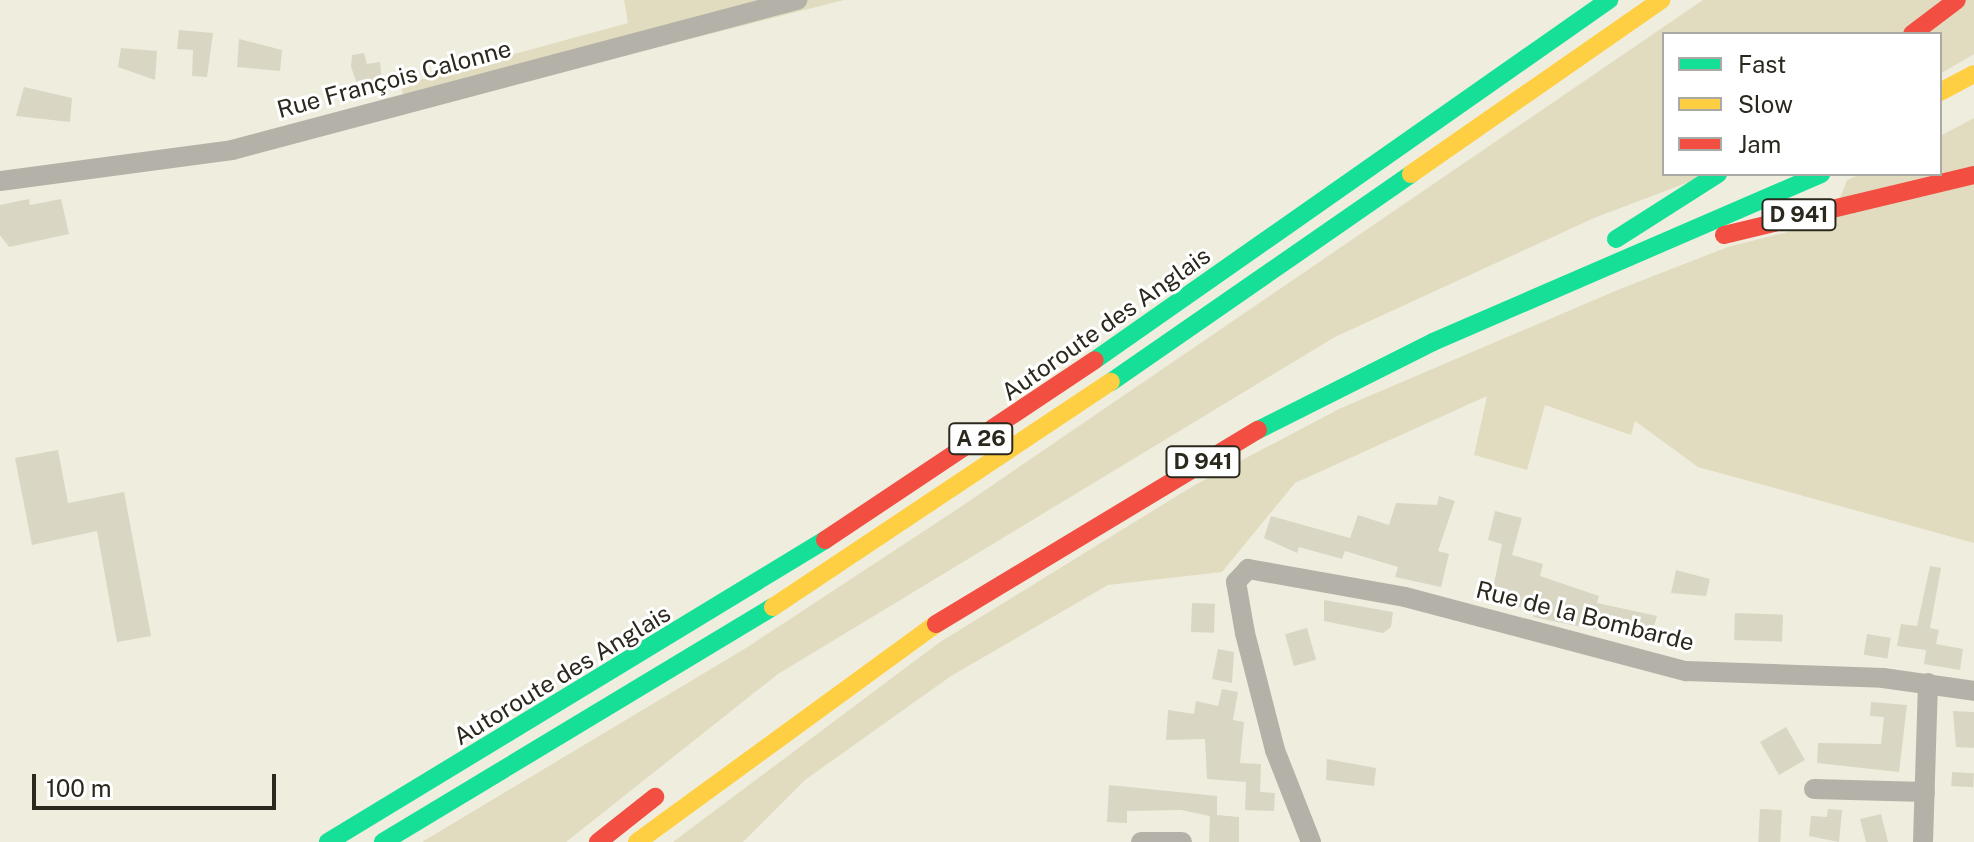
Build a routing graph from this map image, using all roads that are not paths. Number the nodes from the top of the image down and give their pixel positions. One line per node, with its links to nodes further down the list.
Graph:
1 (797, 0): 14 (street, Rue François Calonne)
2 (1609, 0): 23 (highway, Autoroute des Anglais / A 26)
3 (1661, 0): 24 (highway, A 26)
4 (1957, 0): 5 (highway)
5 (1915, 32)
6 (1974, 74): 7 (highway)
7 (1942, 91)
8 (1974, 98): 9 (highway)
9 (1942, 115)
10 (1974, 175): 17 (highway, D 941)
11 (1715, 176): 15 (highway, D 941)
12 (1764, 176): 15 (highway, D 941)
13 (1816, 176): 17 (highway, D 941)
14 (0, 181)
15 (1616, 239): 16 (highway, D 941)
16 (1573, 257)
17 (1626, 259): 26 (highway, D 941)
18 (1928, 683): 19 (street, Rue de la Bombarde); 22 (street); 29 (street, Rue de la Bombarde)
19 (1974, 691)
20 (672, 783): 25 (highway)
21 (1814, 789): 22 (street)
22 (1925, 792): 30 (street)
23 (328, 842)
24 (383, 842)
25 (598, 842)
26 (637, 842)
27 (1141, 842): 28 (street)
28 (1182, 842)
29 (1311, 842)
30 (1923, 842)

